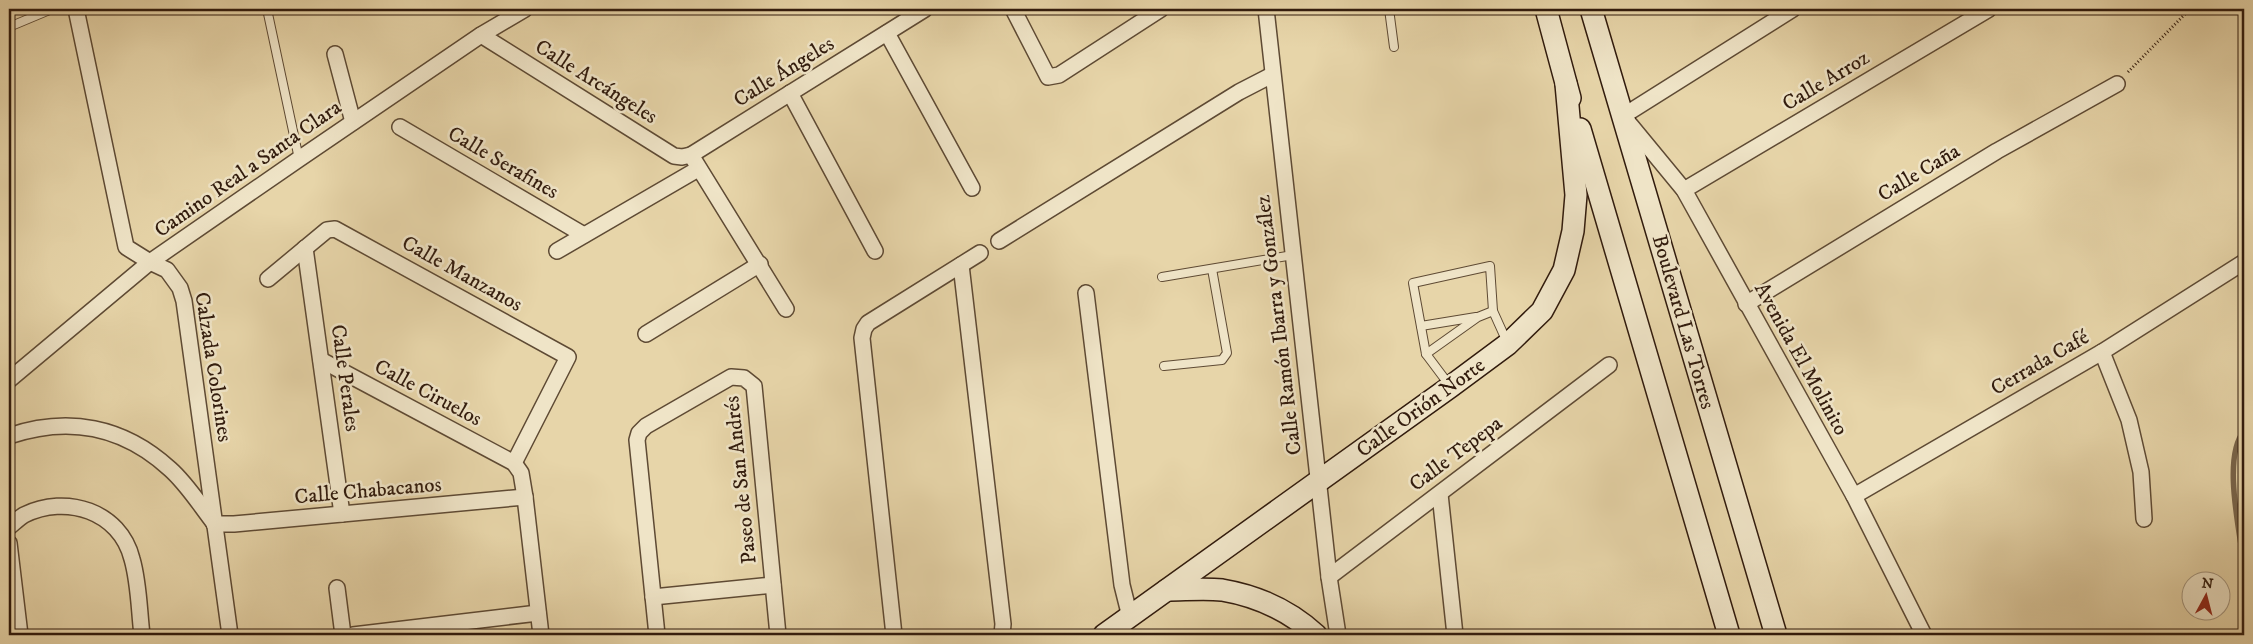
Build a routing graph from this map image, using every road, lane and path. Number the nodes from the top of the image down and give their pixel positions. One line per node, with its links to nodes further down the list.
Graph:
1 (52, 9): 15 (lane)
2 (76, 9): 39 (street, Calzada Colorines)
3 (267, 9): 28 (lane)
4 (525, 9): 17 (street, Camino Real a Santa Clara)
5 (925, 9): 16 (street, Calle Ángeles)
6 (1013, 9): 7 (street)
7 (1161, 9)
8 (1266, 9): 20 (street, Calle Ramón Ibarra y González)
9 (1389, 9): 18 (lane)
10 (1546, 9): 21 (main road, Boulevard Las Torres)
11 (1591, 9): 24 (main road, Boulevard Las Torres)
12 (1793, 9): 24 (street)
13 (1989, 9): 31 (street, Calle Arroz)
14 (2190, 9): 22 (path)
15 (9, 27)
16 (886, 33): 23 (street, Calle Ángeles); 30 (street)
17 (481, 36): 25 (street, Camino Real a Santa Clara); 27 (street, Calle Arcángeles)
18 (1394, 47)
19 (335, 54): 25 (street)
20 (1272, 75): 33 (street); 38 (street, Calle Ramón Ibarra y González)
21 (1566, 84): 53 (main road, Calle Orión Norte); 93 (main road, Boulevard Las Torres)
22 (2117, 84): 47 (street, Calle Caña)
23 (790, 93): 27 (street, Calle Ángeles); 36 (street)
24 (1623, 116): 31 (street, Avenida El Molinito); 94 (main road, Boulevard Las Torres)
25 (353, 122): 28 (street, Camino Real a Santa Clara)
26 (400, 127): 32 (street, Calle Serafines)
27 (691, 155): 29 (street)
28 (299, 159): 39 (street, Camino Real a Santa Clara)
29 (698, 169): 32 (street); 41 (street)
30 (972, 188)
31 (1684, 190): 47 (street, Avenida El Molinito)
32 (584, 235): 35 (street)
33 (999, 241)
34 (305, 248): 45 (street); 56 (street, Calle Perales); 62 (street, Calle Manzanos)
35 (557, 251)
36 (876, 251)
37 (980, 253): 42 (street)
38 (1293, 255): 43 (lane); 63 (street, Calle Ramón Ibarra y González)
39 (150, 262): 59 (street, Camino Real a Santa Clara); 69 (street, Calzada Colorines)
40 (2244, 262): 54 (street, Cerrada Café)
41 (760, 264): 48 (street); 52 (street)
42 (961, 265): 87 (street); 88 (street)
43 (1212, 268): 44 (lane); 58 (lane)
44 (1162, 277)
45 (268, 279)
46 (1086, 293): 78 (street)
47 (1746, 304): 65 (street, Avenida El Molinito)
48 (786, 309)
49 (1493, 311): 50 (lane); 51 (lane); 53 (lane)
50 (1478, 317): 51 (lane); 55 (lane)
51 (1421, 326): 55 (lane)
52 (646, 334)
53 (1508, 344): 60 (main road, Calle Orión Norte)
54 (2102, 352): 65 (street, Cerrada Café); 68 (street)
55 (1426, 354): 60 (lane)
56 (321, 360): 62 (street, Calle Ciruelos); 67 (street, Calle Perales)
57 (1610, 365): 64 (street, Calle Tepepa)
58 (1164, 366)
59 (9, 380)
60 (1450, 387): 63 (main road, Calle Orión Norte)
61 (9, 436): 69 (street)
62 (514, 463): 66 (street)
63 (1319, 482): 72 (street, Calle Ramón Ibarra y González); 75 (main road, Calle Orión Norte)
64 (1440, 494): 72 (street, Calle Tepepa); 92 (street)
65 (1854, 496): 95 (street, Avenida El Molinito)
66 (525, 497): 67 (street, Calle Chabacanos); 77 (street)
67 (342, 514): 69 (street, Calle Chabacanos)
68 (2144, 519)
69 (214, 524): 81 (street, Calzada Colorines)
70 (9, 527): 80 (street)
71 (9, 543): 79 (street)
72 (1328, 577): 91 (street, Calle Ramón Ibarra y González)
73 (773, 585): 76 (street); 76 (street, Paseo de San Andrés); 86 (street, Paseo de San Andrés)
74 (337, 588): 82 (street)
75 (1167, 590): 78 (main road, Calle Orión Norte); 90 (main road)
76 (653, 597): 85 (street, Paseo de San Andrés)
77 (538, 613): 83 (street); 84 (street)
78 (1130, 617): 89 (main road, Calle Orión Norte)
79 (20, 635)
80 (142, 635)
81 (230, 635)
82 (343, 635)
83 (353, 635)
84 (541, 635)
85 (657, 635)
86 (778, 635)
87 (894, 635)
88 (1002, 635)
89 (1104, 635)
90 (1316, 635)
91 (1338, 635)
92 (1455, 635)
93 (1729, 635)
94 (1776, 635)
95 (1924, 635)

